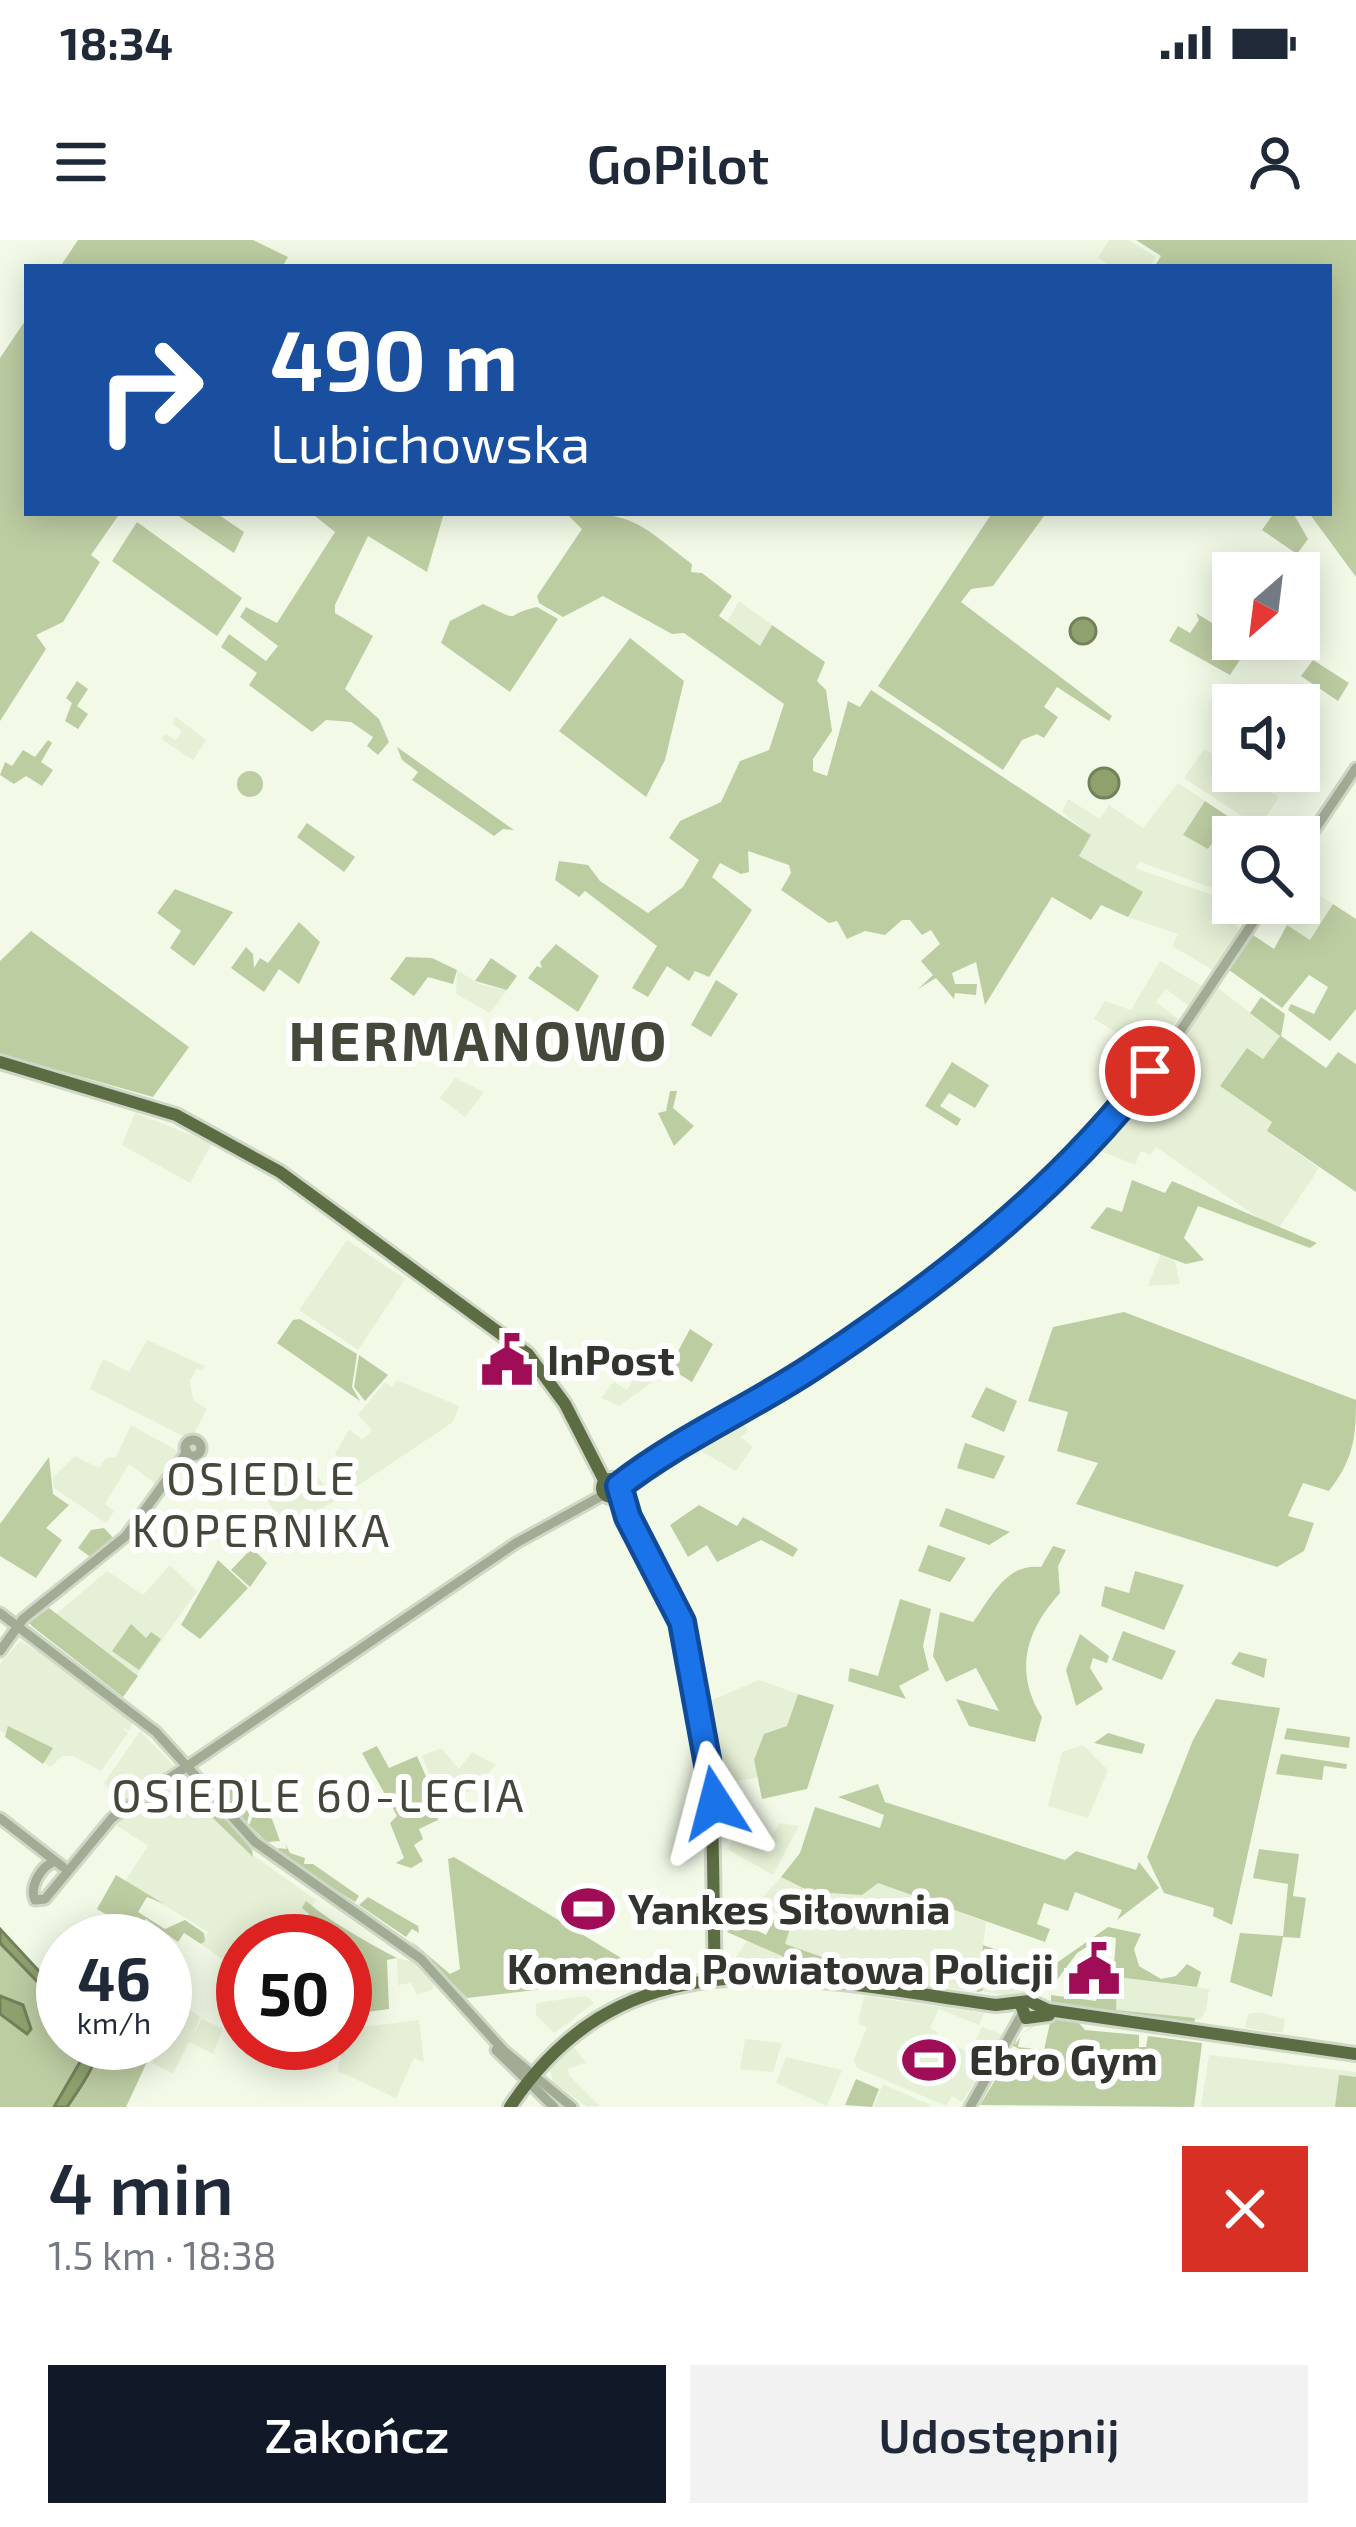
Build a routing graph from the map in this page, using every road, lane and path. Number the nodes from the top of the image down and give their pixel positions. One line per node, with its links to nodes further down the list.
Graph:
1 (1356, 768): 2 (street)
2 (1320, 822)
3 (1252, 924): 6 (street)
4 (0, 1062): 6 (main road)
5 (189, 1454): 8 (street)
6 (611, 1487): 10 (street); 12 (main road)
7 (0, 1613): 8 (street)
8 (17, 1625): 9 (street); 10 (street)
9 (0, 1651)
10 (188, 1765): 11 (street); 15 (street)
11 (0, 1818)
12 (714, 1974): 13 (main road); 15 (main road)
13 (1027, 2011): 14 (main road); 19 (street)
14 (1356, 2052)
15 (527, 2076): 16 (main road); 17 (street); 18 (street)
16 (506, 2107)
17 (554, 2107)
18 (572, 2107)
19 (970, 2107)

